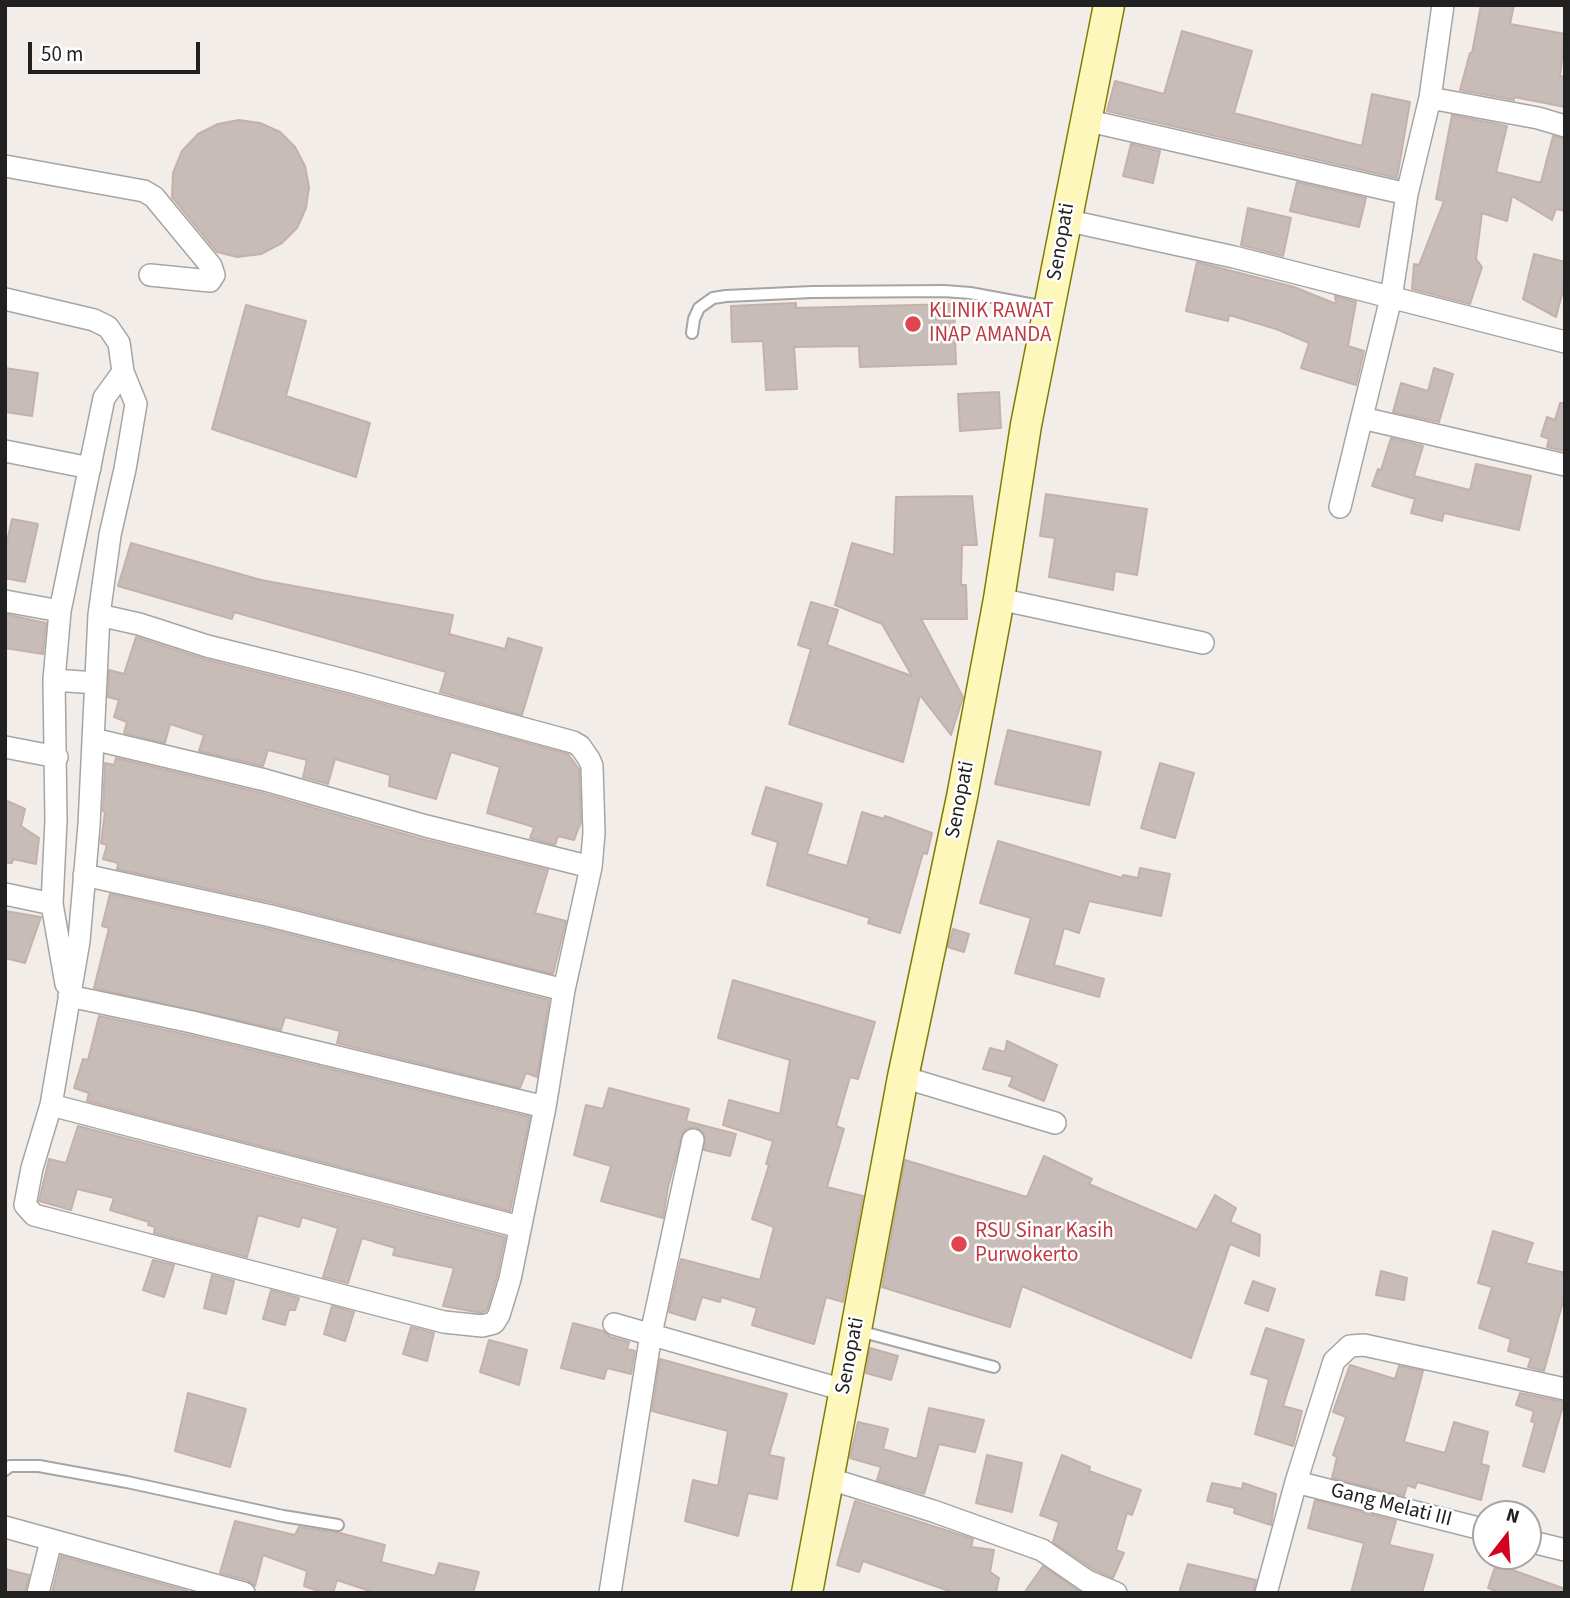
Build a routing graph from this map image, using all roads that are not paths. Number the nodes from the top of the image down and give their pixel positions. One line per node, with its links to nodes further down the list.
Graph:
1 (1109, 5): 4 (street, Senopati)
2 (1443, 5): 3 (street)
3 (1430, 98): 5 (street); 7 (street)
4 (1085, 120): 7 (street); 8 (street, Senopati)
5 (1565, 126)
6 (5, 166): 9 (street)
7 (1408, 194): 10 (street)
8 (1065, 220): 10 (street); 12 (street, Senopati)
9 (150, 275)
10 (1391, 298): 14 (street); 16 (street)
11 (5, 299): 15 (street)
12 (1049, 308): 13 (lane); 23 (street, Senopati)
13 (692, 332)
14 (1565, 341)
15 (123, 372): 19 (street); 22 (street)
16 (1362, 418): 18 (street); 20 (street)
17 (5, 451): 19 (street)
18 (1565, 465)
19 (90, 468): 21 (street)
20 (1340, 507)
21 (76, 526): 22 (street); 25 (street)
22 (110, 535): 26 (street)
23 (999, 599): 27 (street); 41 (street, Senopati)
24 (5, 601): 25 (street)
25 (60, 611): 28 (street)
26 (99, 615): 29 (street); 35 (street)
27 (1203, 643)
28 (54, 680): 29 (street); 32 (street)
29 (96, 683): 30 (street)
30 (93, 739): 34 (street); 35 (street)
31 (5, 747): 32 (street)
32 (57, 757): 33 (street)
33 (56, 820): 34 (street); 38 (street)
34 (89, 825): 36 (street)
35 (591, 867): 39 (street)
36 (84, 875): 39 (street); 40 (street)
37 (5, 894): 38 (street)
38 (52, 904): 40 (street)
39 (565, 990): 43 (street)
40 (69, 996): 42 (street); 43 (street)
41 (903, 1077): 44 (street); 48 (street, Senopati)
42 (51, 1105): 46 (street); 46 (street)
43 (545, 1107): 46 (street)
44 (1055, 1124)
45 (693, 1140): 49 (street)
46 (520, 1227)
47 (614, 1324): 49 (street)
48 (857, 1330): 50 (lane); 52 (street, Senopati)
49 (651, 1334): 52 (street); 64 (street)
50 (994, 1367)
51 (1565, 1389): 55 (street)
52 (844, 1390): 54 (street, Senopati)
53 (5, 1470): 56 (lane)
54 (827, 1478): 65 (street, Senopati); 66 (street)
55 (1296, 1482): 57 (street, Gang Melati III); 67 (street)
56 (338, 1525)
57 (1472, 1526)
58 (5, 1527): 59 (street)
59 (51, 1541): 62 (street); 63 (street)
60 (1542, 1544): 61 (street)
61 (1565, 1550)
62 (38, 1593)
63 (244, 1593)
64 (610, 1593)
65 (807, 1593)
66 (1116, 1593)
67 (1266, 1593)

